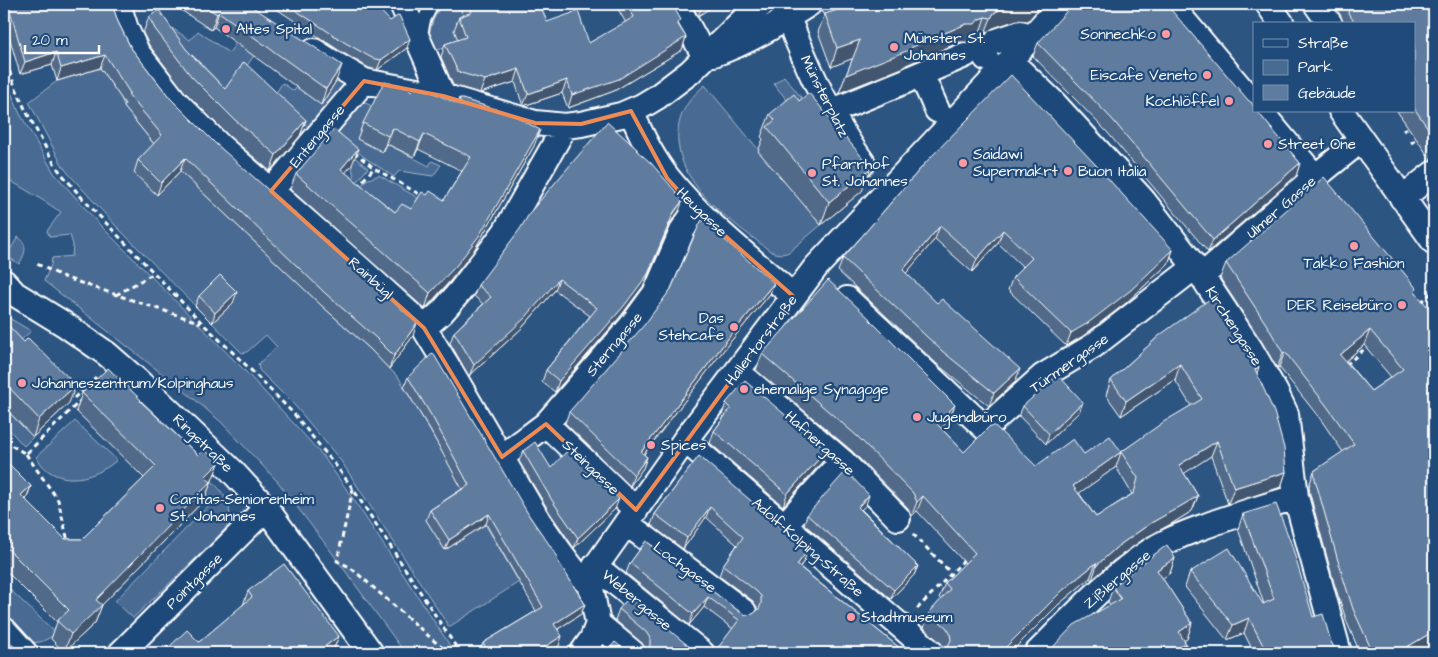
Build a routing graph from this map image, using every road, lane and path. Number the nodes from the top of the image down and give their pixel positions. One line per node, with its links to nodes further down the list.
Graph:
1 (118, 4): 45 (street, Rainbügl)
2 (402, 4): 18 (street)
3 (432, 4): 18 (lane)
4 (569, 4): 13 (path)
5 (676, 4): 20 (street)
6 (762, 4): 20 (street)
7 (809, 4): 12 (street)
8 (1061, 4): 16 (street)
9 (1168, 4): 27 (street)
10 (1268, 4): 14 (street)
11 (1316, 4): 15 (street)
12 (788, 18): 20 (street); 30 (street, Münsterplatz)
13 (575, 21)
14 (1281, 22)
15 (1329, 22)
16 (1032, 36): 21 (street); 22 (street)
17 (297, 39): 24 (street)
18 (419, 42): 26 (street)
19 (4, 54): 23 (path)
20 (705, 57): 29 (street)
21 (1010, 61): 51 (street, Hallertorstraße); 52 (street, Kirchengasse)
22 (913, 78): 28 (street); 30 (street)
23 (12, 79): 25 (path); 53 (path)
24 (364, 81): 26 (street); 33 (street, Entengasse)
25 (4, 82)
26 (443, 96): 34 (street)
27 (1253, 103)
28 (937, 110)
29 (631, 112): 34 (street); 48 (street, Heugasse)
30 (830, 112): 41 (street, Münsterplatz)
31 (1261, 112): 43 (street)
32 (1342, 112): 38 (street)
33 (326, 126): 40 (path); 45 (street, Entengasse)
34 (565, 126): 60 (street)
35 (1408, 127): 36 (path)
36 (1403, 131)
37 (1417, 139): 39 (path)
38 (1361, 140): 43 (street, Ulmer Gasse); 46 (street)
39 (1411, 143)
40 (374, 168): 44 (path); 47 (path)
41 (868, 170)
42 (1434, 173): 46 (street)
43 (1315, 177): 52 (street, Ulmer Gasse)
44 (356, 188)
45 (271, 191): 60 (street, Rainbügl)
46 (1402, 198): 49 (street)
47 (429, 200)
48 (696, 210): 57 (street, Heugasse); 67 (street, Sterngasse)
49 (1434, 242)
50 (37, 264): 56 (path)
51 (816, 267): 52 (street, Türmergasse); 57 (street, Hallertorstraße)
52 (1198, 271): 74 (street, Kirchengasse)
53 (155, 273): 56 (path); 59 (path)
54 (8, 289): 75 (street, Ringstraße)
55 (1434, 291): 58 (path)
56 (116, 295): 59 (path)
57 (793, 296): 63 (street, Hallertorstraße)
58 (1417, 304)
59 (202, 323): 73 (path)
60 (424, 328): 71 (street, Rainbügl)
61 (1372, 343): 62 (path)
62 (1342, 369)
63 (738, 372): 68 (street, Hallertorstraße); 72 (street, Hafnergasse)
64 (96, 377): 66 (path)
65 (86, 395): 70 (path)
66 (74, 398)
67 (546, 424): 71 (street, Sterngasse); 76 (street, Steingasse)
68 (685, 440): 76 (street, Hallertorstraße); 78 (street, Adolf-Kolping-Straße)
69 (4, 442): 70 (path)
70 (26, 454): 79 (path)
71 (502, 457): 82 (street, Rainbügl)
72 (842, 461): 77 (street, Hafnergasse); 78 (street)
73 (353, 489): 90 (path); 91 (path)
74 (1296, 498): 96 (street, Zißlergasse); 97 (street, Kirchengasse)
75 (266, 508): 88 (street, Pointgasse); 89 (street, Ringstraße)
76 (631, 516): 82 (street, Hallertorstraße); 83 (street, Lochgasse)
77 (898, 518): 81 (path)
78 (784, 526): 85 (street, Adolf-Kolping-Straße)
79 (70, 548)
80 (971, 552): 81 (path)
81 (951, 573): 85 (path)
82 (593, 575): 84 (street); 94 (street, Webergasse)
83 (744, 612)
84 (598, 624): 92 (street); 93 (street)
85 (901, 626): 95 (street, Adolf-Kolping-Straße)
86 (4, 630): 87 (street)
87 (25, 653)
88 (121, 653)
89 (372, 653)
90 (448, 653)
91 (460, 653)
92 (582, 653)
93 (632, 653)
94 (702, 653)
95 (932, 653)
96 (1037, 653)
97 (1339, 653)

